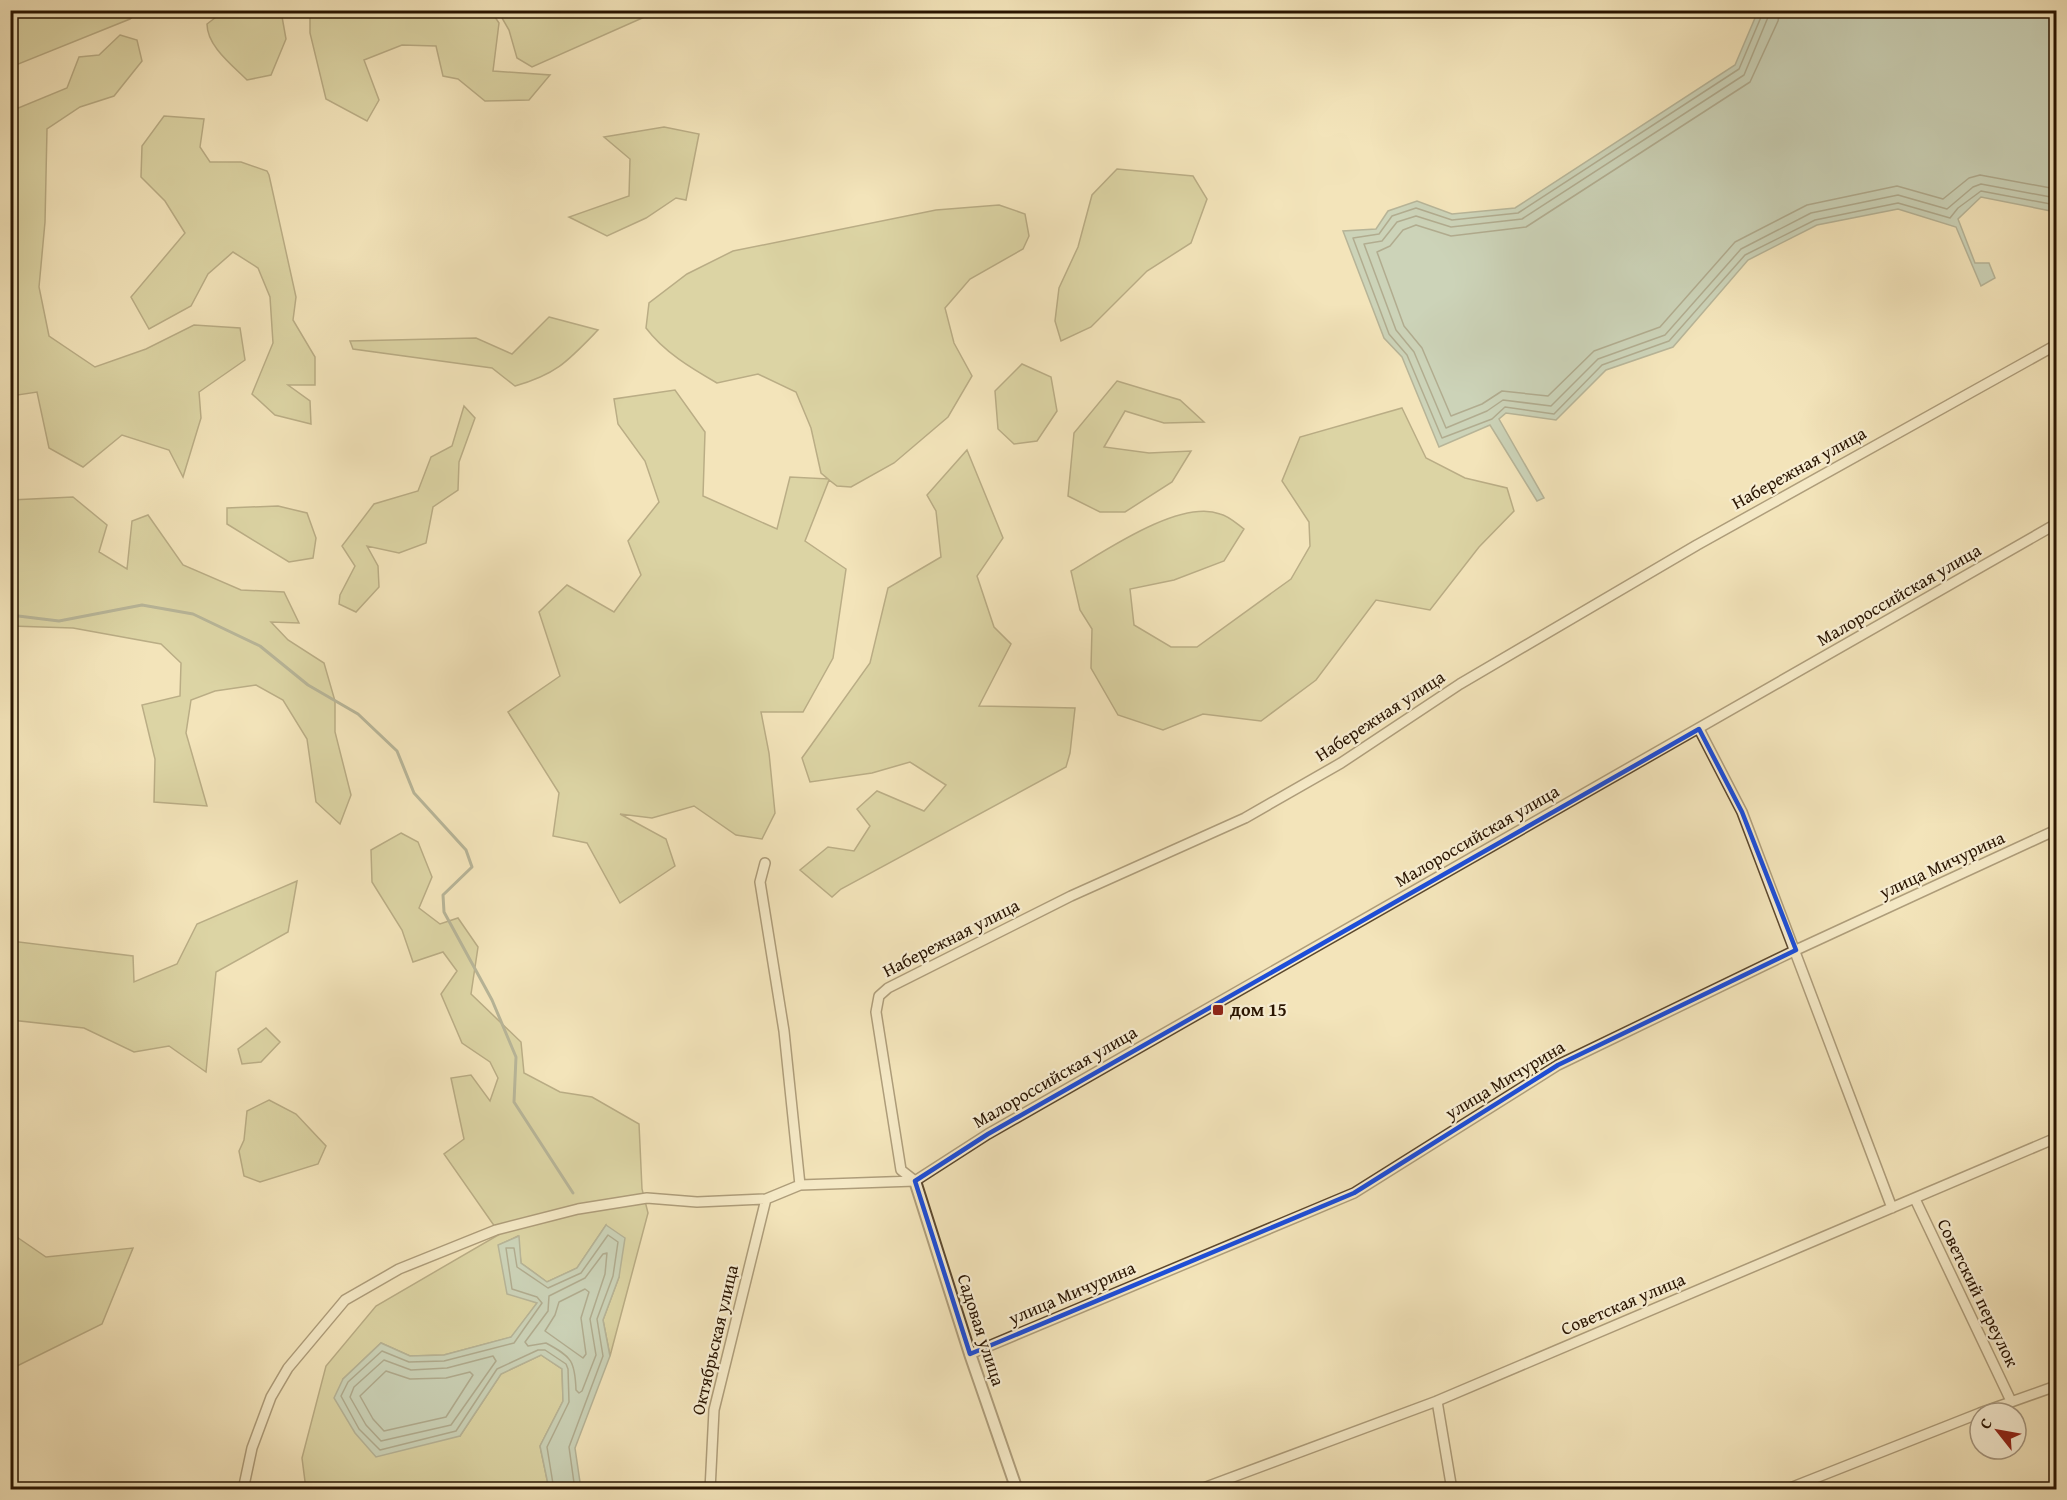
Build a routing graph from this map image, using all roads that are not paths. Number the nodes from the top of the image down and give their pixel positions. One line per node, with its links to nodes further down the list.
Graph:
1 (2056, 345): 8 (street, Набережная улица)
2 (2056, 524): 3 (street, Малороссийская улица)
3 (1699, 729): 6 (street); 8 (street, Малороссийская улица)
4 (2056, 830): 6 (street, улица Мичурина)
5 (765, 863): 9 (street)
6 (1796, 950): 12 (street); 13 (street, улица Мичурина)
7 (2056, 1138): 11 (street, Советская улица)
8 (915, 1181): 9 (street); 13 (street, Садовая улица)
9 (800, 1185): 10 (street)
10 (766, 1199): 18 (street); 19 (street, Октябрьская улица)
11 (1915, 1199): 12 (street, Советская улица); 16 (street, Советский переулок)
12 (1892, 1208): 15 (street, Советская улица)
13 (970, 1354): 20 (street, Садовая улица)
14 (2056, 1386): 16 (street)
15 (1437, 1401): 21 (street, Советская улица); 22 (street)
16 (2012, 1401)
17 (1968, 1418): 23 (street)
18 (243, 1490)
19 (710, 1490)
20 (1017, 1490)
21 (1198, 1490)
22 (1452, 1490)
23 (1785, 1490)

